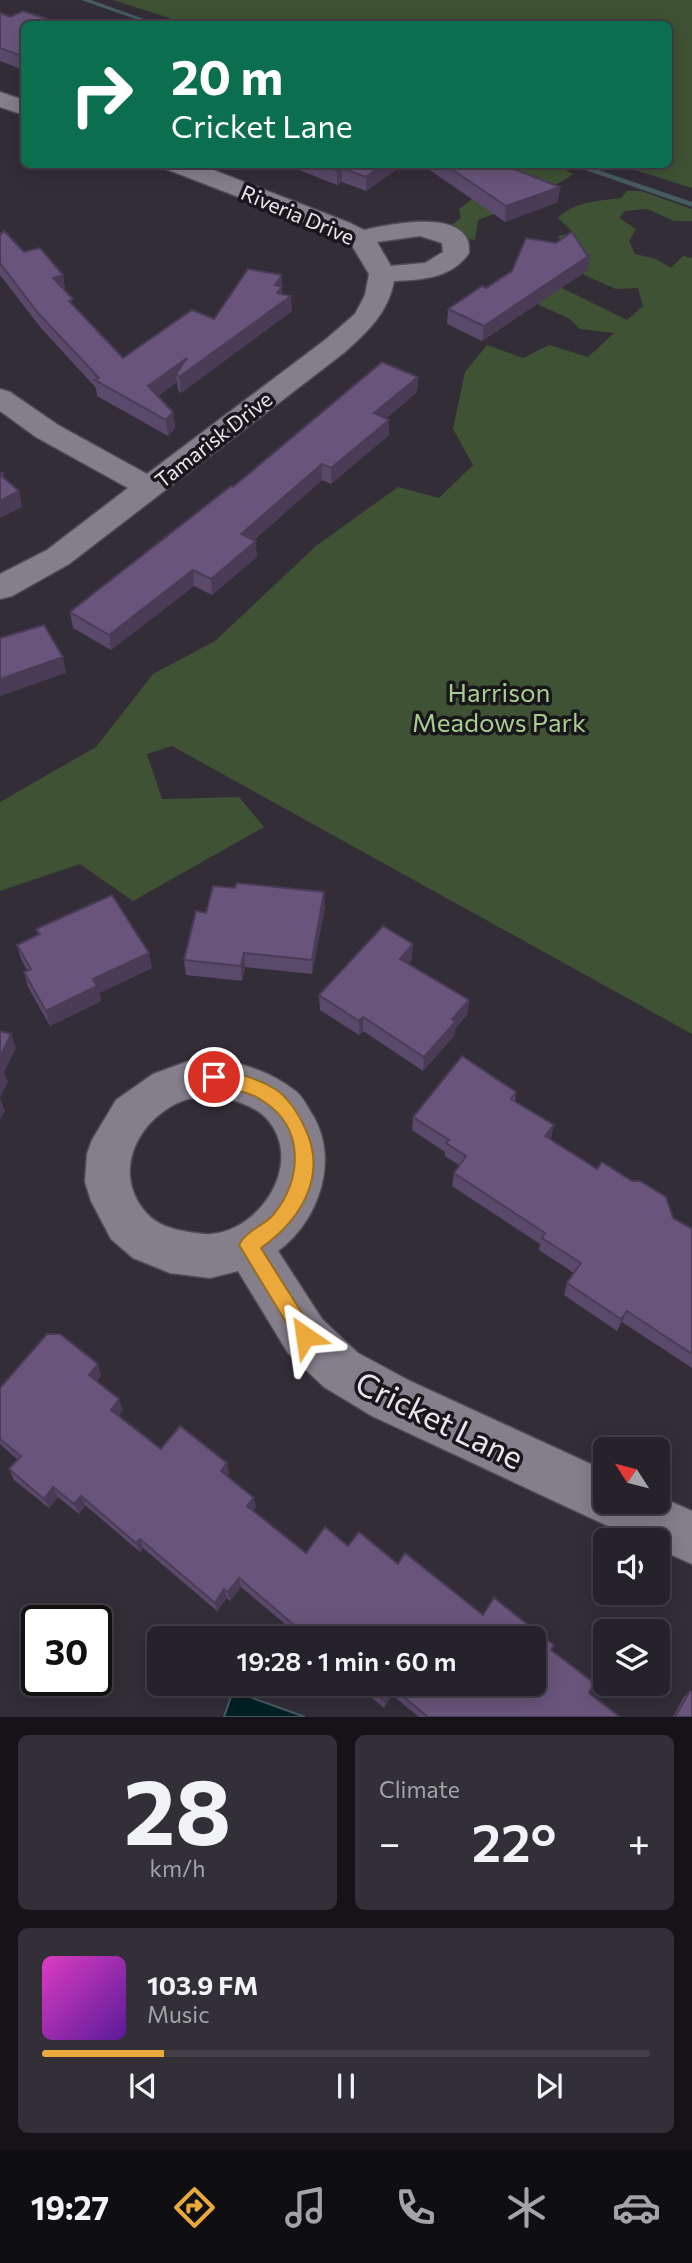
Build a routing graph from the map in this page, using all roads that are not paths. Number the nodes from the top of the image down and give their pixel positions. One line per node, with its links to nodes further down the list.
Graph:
1 (0, 99): 2 (street)
2 (21, 107)
3 (186, 168): 4 (street, Riveria Drive)
4 (373, 257): 6 (street, Tamarisk Drive)
5 (0, 398): 6 (street)
6 (150, 488): 7 (street, Tamarisk Drive)
7 (0, 588)
8 (248, 1245): 8 (street); 9 (street, Cricket Lane)
9 (593, 1492)
10 (639, 1514): 11 (street)
11 (692, 1538)

